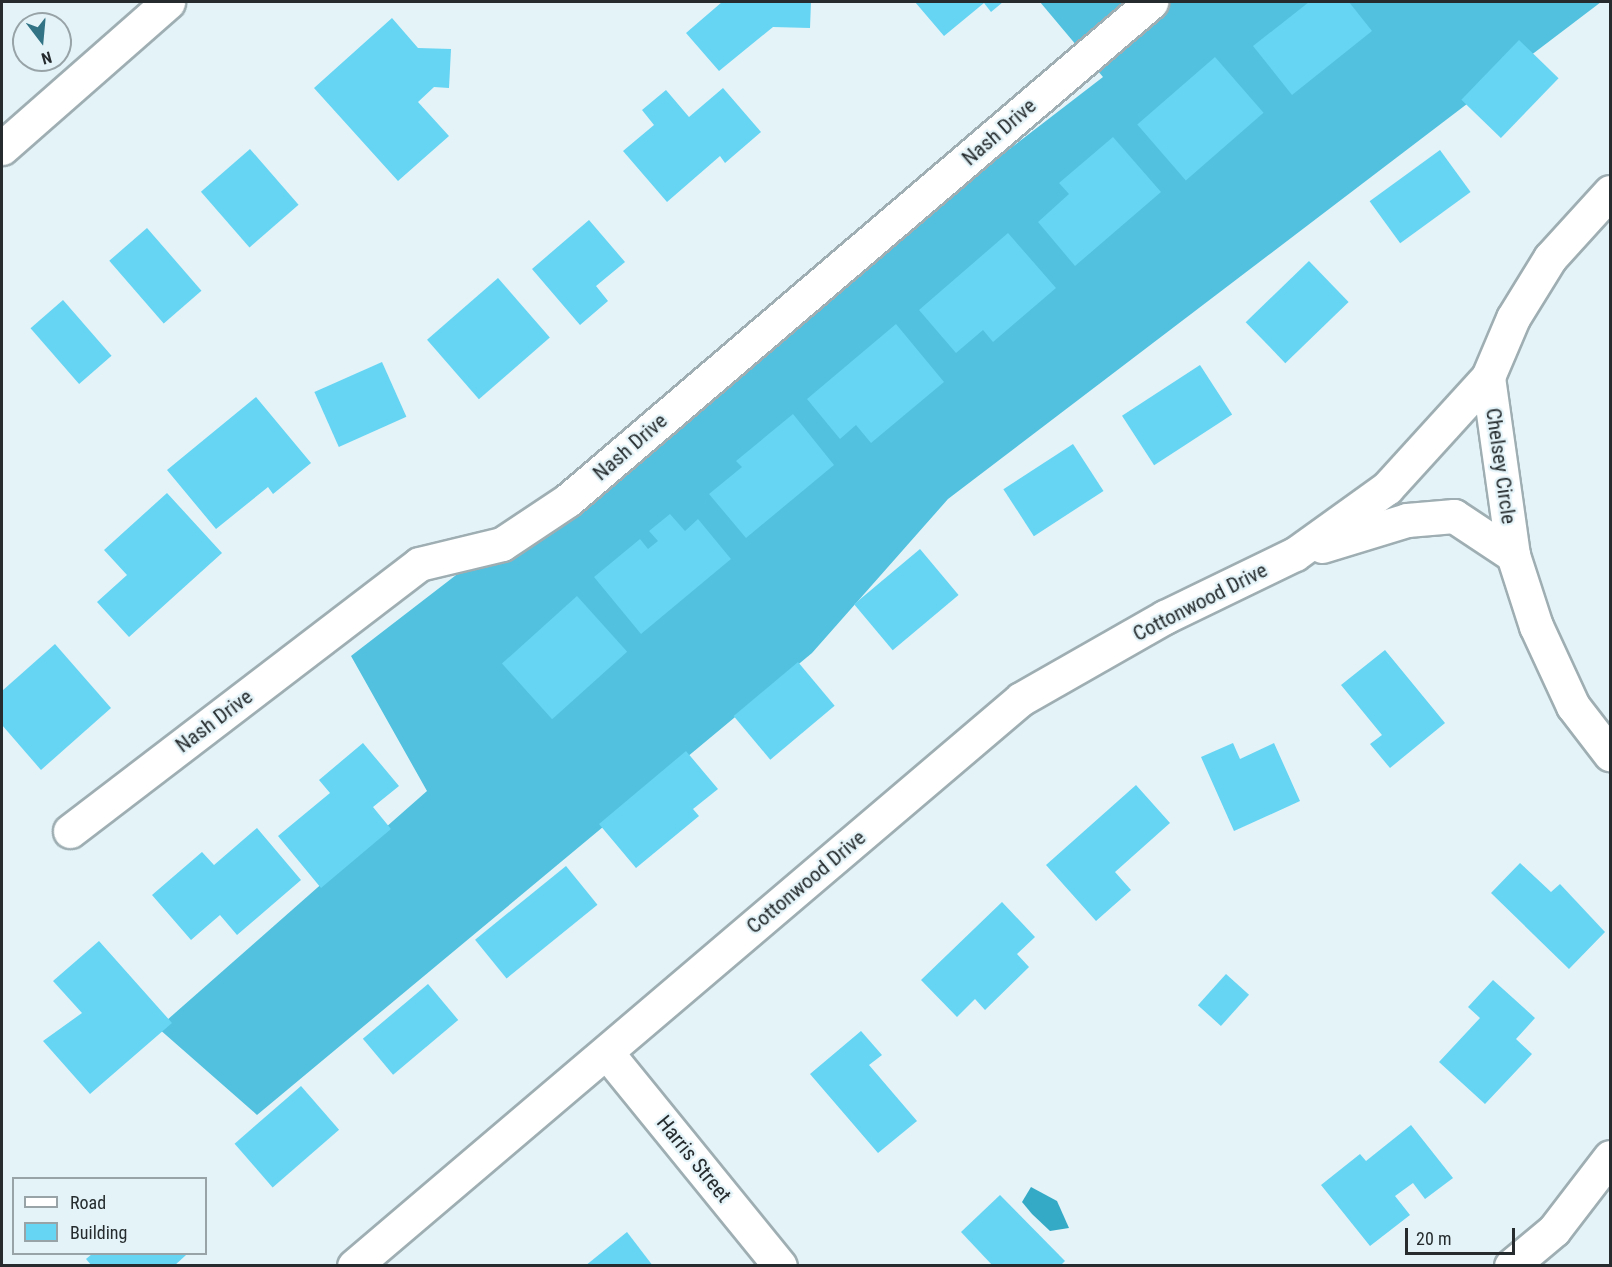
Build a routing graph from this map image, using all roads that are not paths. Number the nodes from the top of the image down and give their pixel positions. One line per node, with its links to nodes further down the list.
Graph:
1 (168, 2): 3 (street)
2 (1151, 2): 9 (street, Nash Drive)
3 (2, 148)
4 (1611, 192): 5 (street, Chelsey Circle)
5 (1488, 378): 6 (street, Cottonwood Drive); 7 (street, Chelsey Circle)
6 (1295, 554): 7 (street, Cottonwood Drive); 10 (street, Cottonwood Drive)
7 (1513, 555): 8 (street, Chelsey Circle)
8 (1611, 754)
9 (69, 831)
10 (607, 1053): 12 (street, Cottonwood Drive); 13 (street, Harris Street)
11 (1611, 1157): 14 (street)
12 (354, 1266)
13 (780, 1266)
14 (1511, 1266)

